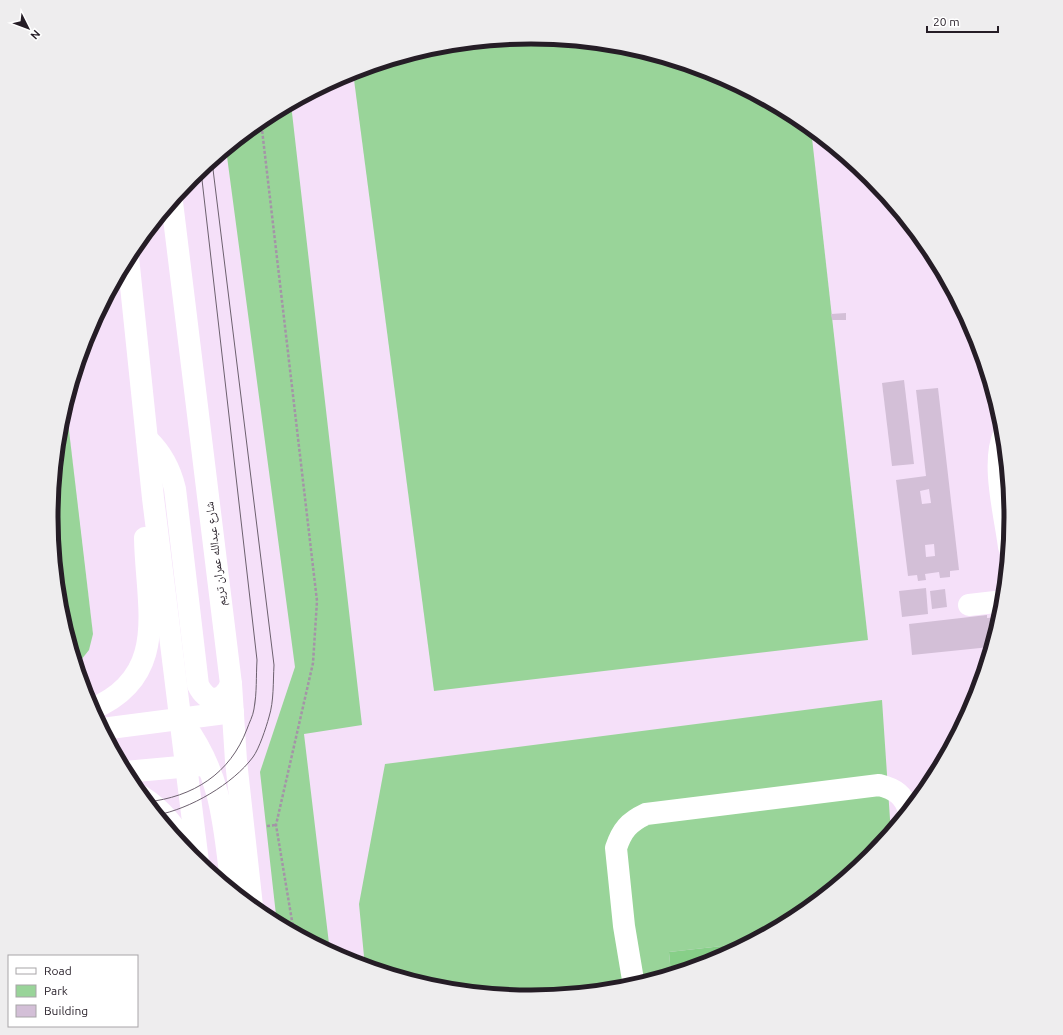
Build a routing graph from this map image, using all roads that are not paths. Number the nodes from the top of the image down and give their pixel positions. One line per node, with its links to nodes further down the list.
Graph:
1 (173, 209): 9 (street, شارع عبدالله عمران تريم)
2 (129, 268): 3 (street)
3 (147, 439): 5 (street); 9 (street)
4 (999, 446): 6 (street)
5 (153, 498): 10 (street); 12 (street)
6 (1005, 518)
7 (997, 602): 8 (street)
8 (969, 605)
9 (231, 684): 11 (street, شارع عبدالله عمران تريم)
10 (98, 707)
11 (233, 712): 12 (street); 14 (street, شارع عبدالله عمران تريم)
12 (180, 720): 13 (street); 15 (street); 16 (street)
13 (108, 728)
14 (236, 761): 15 (street); 23 (street, شارع عبدالله عمران تريم)
15 (208, 764): 16 (street); 22 (street)
16 (187, 767): 17 (street); 21 (street)
17 (132, 772)
18 (907, 806): 24 (street)
19 (160, 811): 20 (street)
20 (183, 838)
21 (197, 852)
22 (231, 883)
23 (251, 899)
24 (633, 980)

